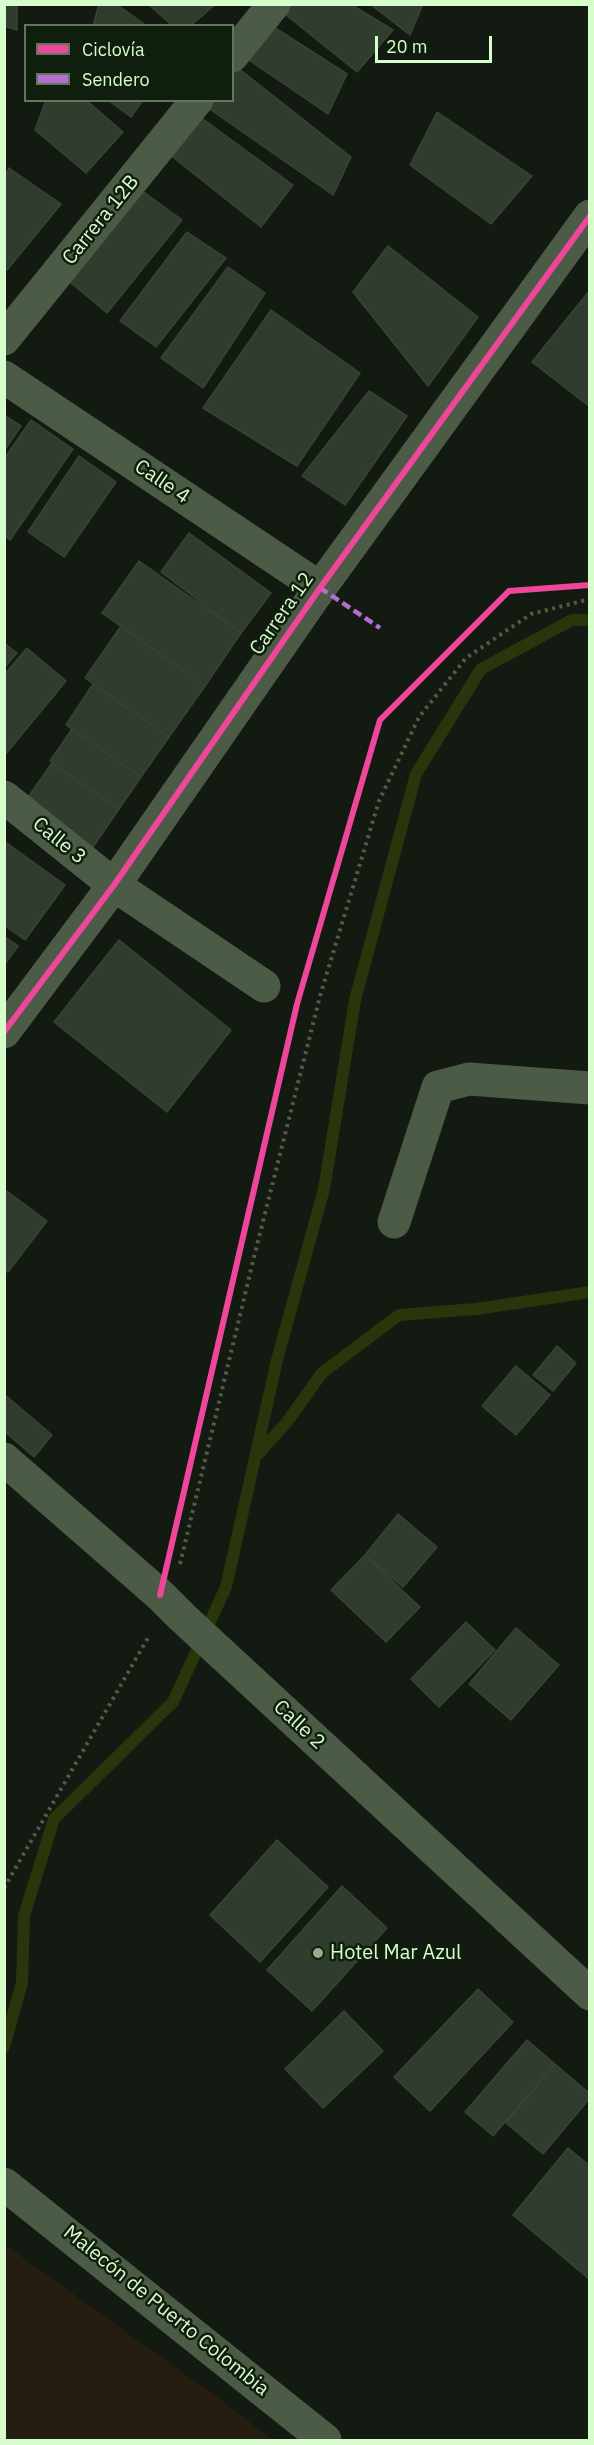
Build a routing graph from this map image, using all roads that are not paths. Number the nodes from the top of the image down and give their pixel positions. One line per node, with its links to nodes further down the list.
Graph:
1 (274, 4): 2 (street)
2 (234, 54)
3 (194, 102): 5 (street, Carrera 12B)
4 (590, 216): 7 (street, Carrera 12)
5 (4, 339)
6 (4, 377): 7 (street, Calle 4)
7 (320, 588): 9 (street, Carrera 12)
8 (4, 797): 9 (street, Calle 3)
9 (114, 885): 10 (street, Calle 3); 11 (street, Carrera 12)
10 (264, 986)
11 (4, 1032)
12 (590, 1088): 13 (street)
13 (394, 1222)
14 (4, 1459): 15 (street, Calle 2)
15 (590, 1994)
16 (4, 2184): 17 (street, Malecón de Puerto Colombia)
17 (326, 2440)

